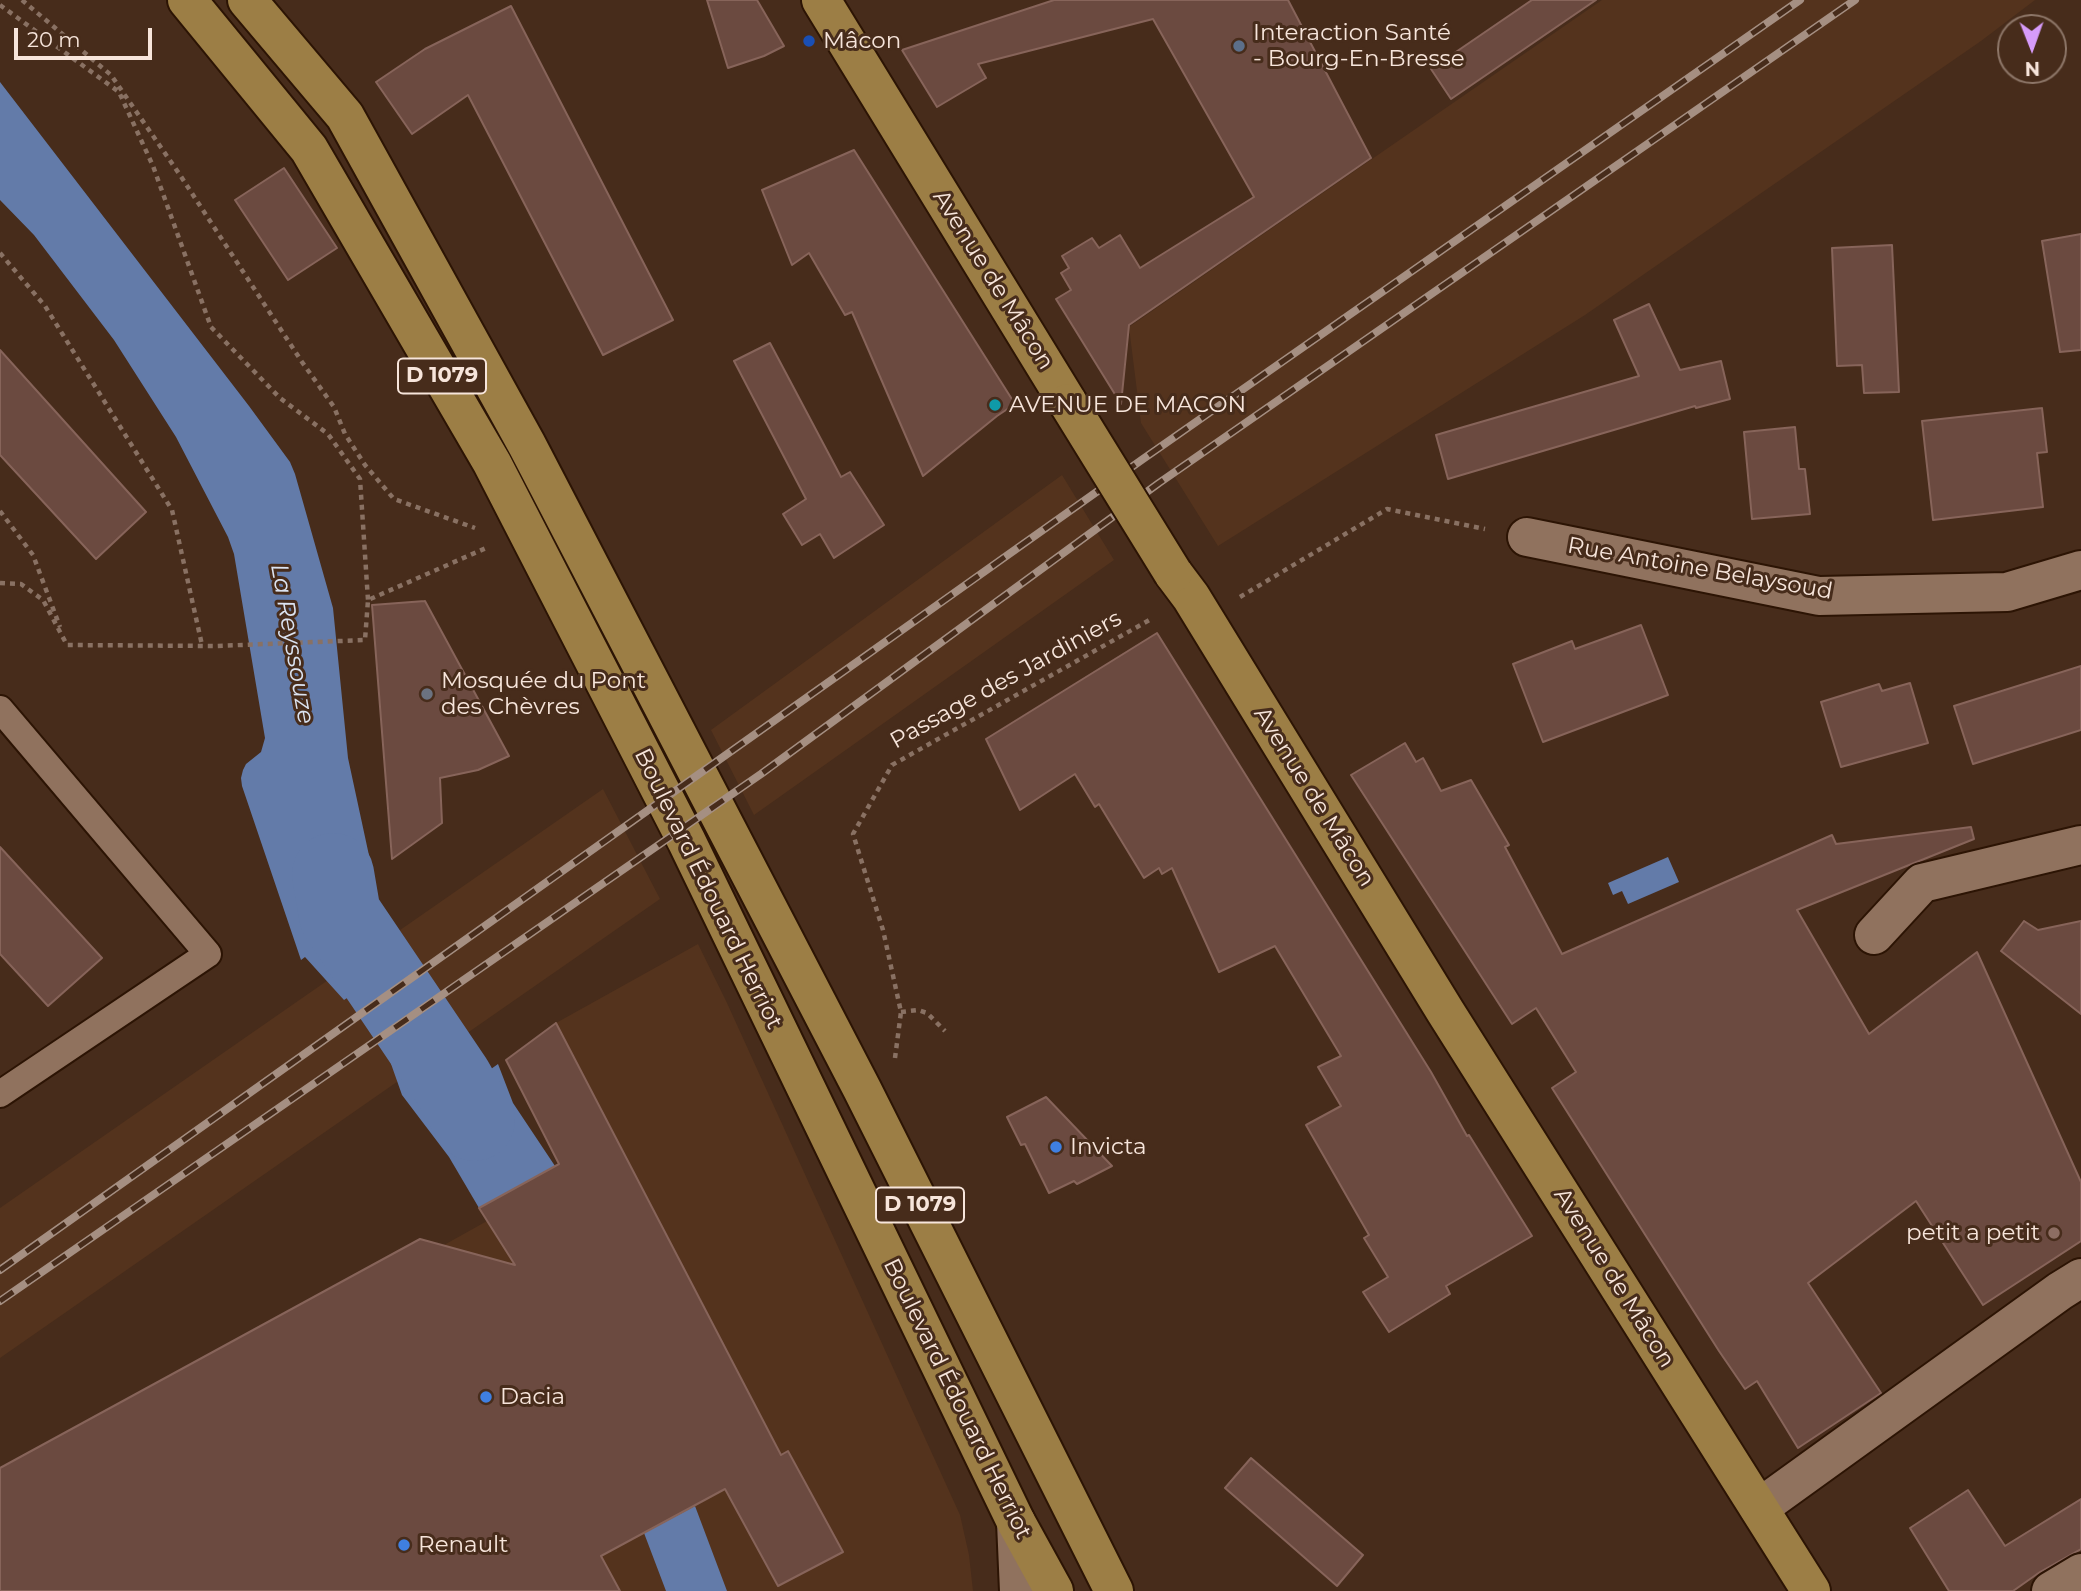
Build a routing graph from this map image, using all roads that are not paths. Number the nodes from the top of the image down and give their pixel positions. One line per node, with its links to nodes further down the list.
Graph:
1 (187, 0): 12 (main road, Boulevard Édouard Herriot / D 1079)
2 (247, 0): 16 (main road, Boulevard Édouard Herriot / D 1079)
3 (821, 0): 11 (main road, Avenue de Mâcon, bridge)
4 (1527, 537): 5 (street, Rue Antoine Belaysoud)
5 (2081, 570)
6 (0, 709): 9 (lane)
7 (2081, 845): 8 (street)
8 (1874, 935)
9 (0, 1094)
10 (2081, 1278): 11 (street)
11 (1759, 1508): 17 (main road, Avenue de Mâcon)
12 (1016, 1522): 14 (street); 15 (main road, Boulevard Édouard Herriot / D 1079)
13 (2081, 1573): 18 (street)
14 (1019, 1591)
15 (1054, 1591)
16 (1114, 1591)
17 (1811, 1591)
18 (2051, 1591)

